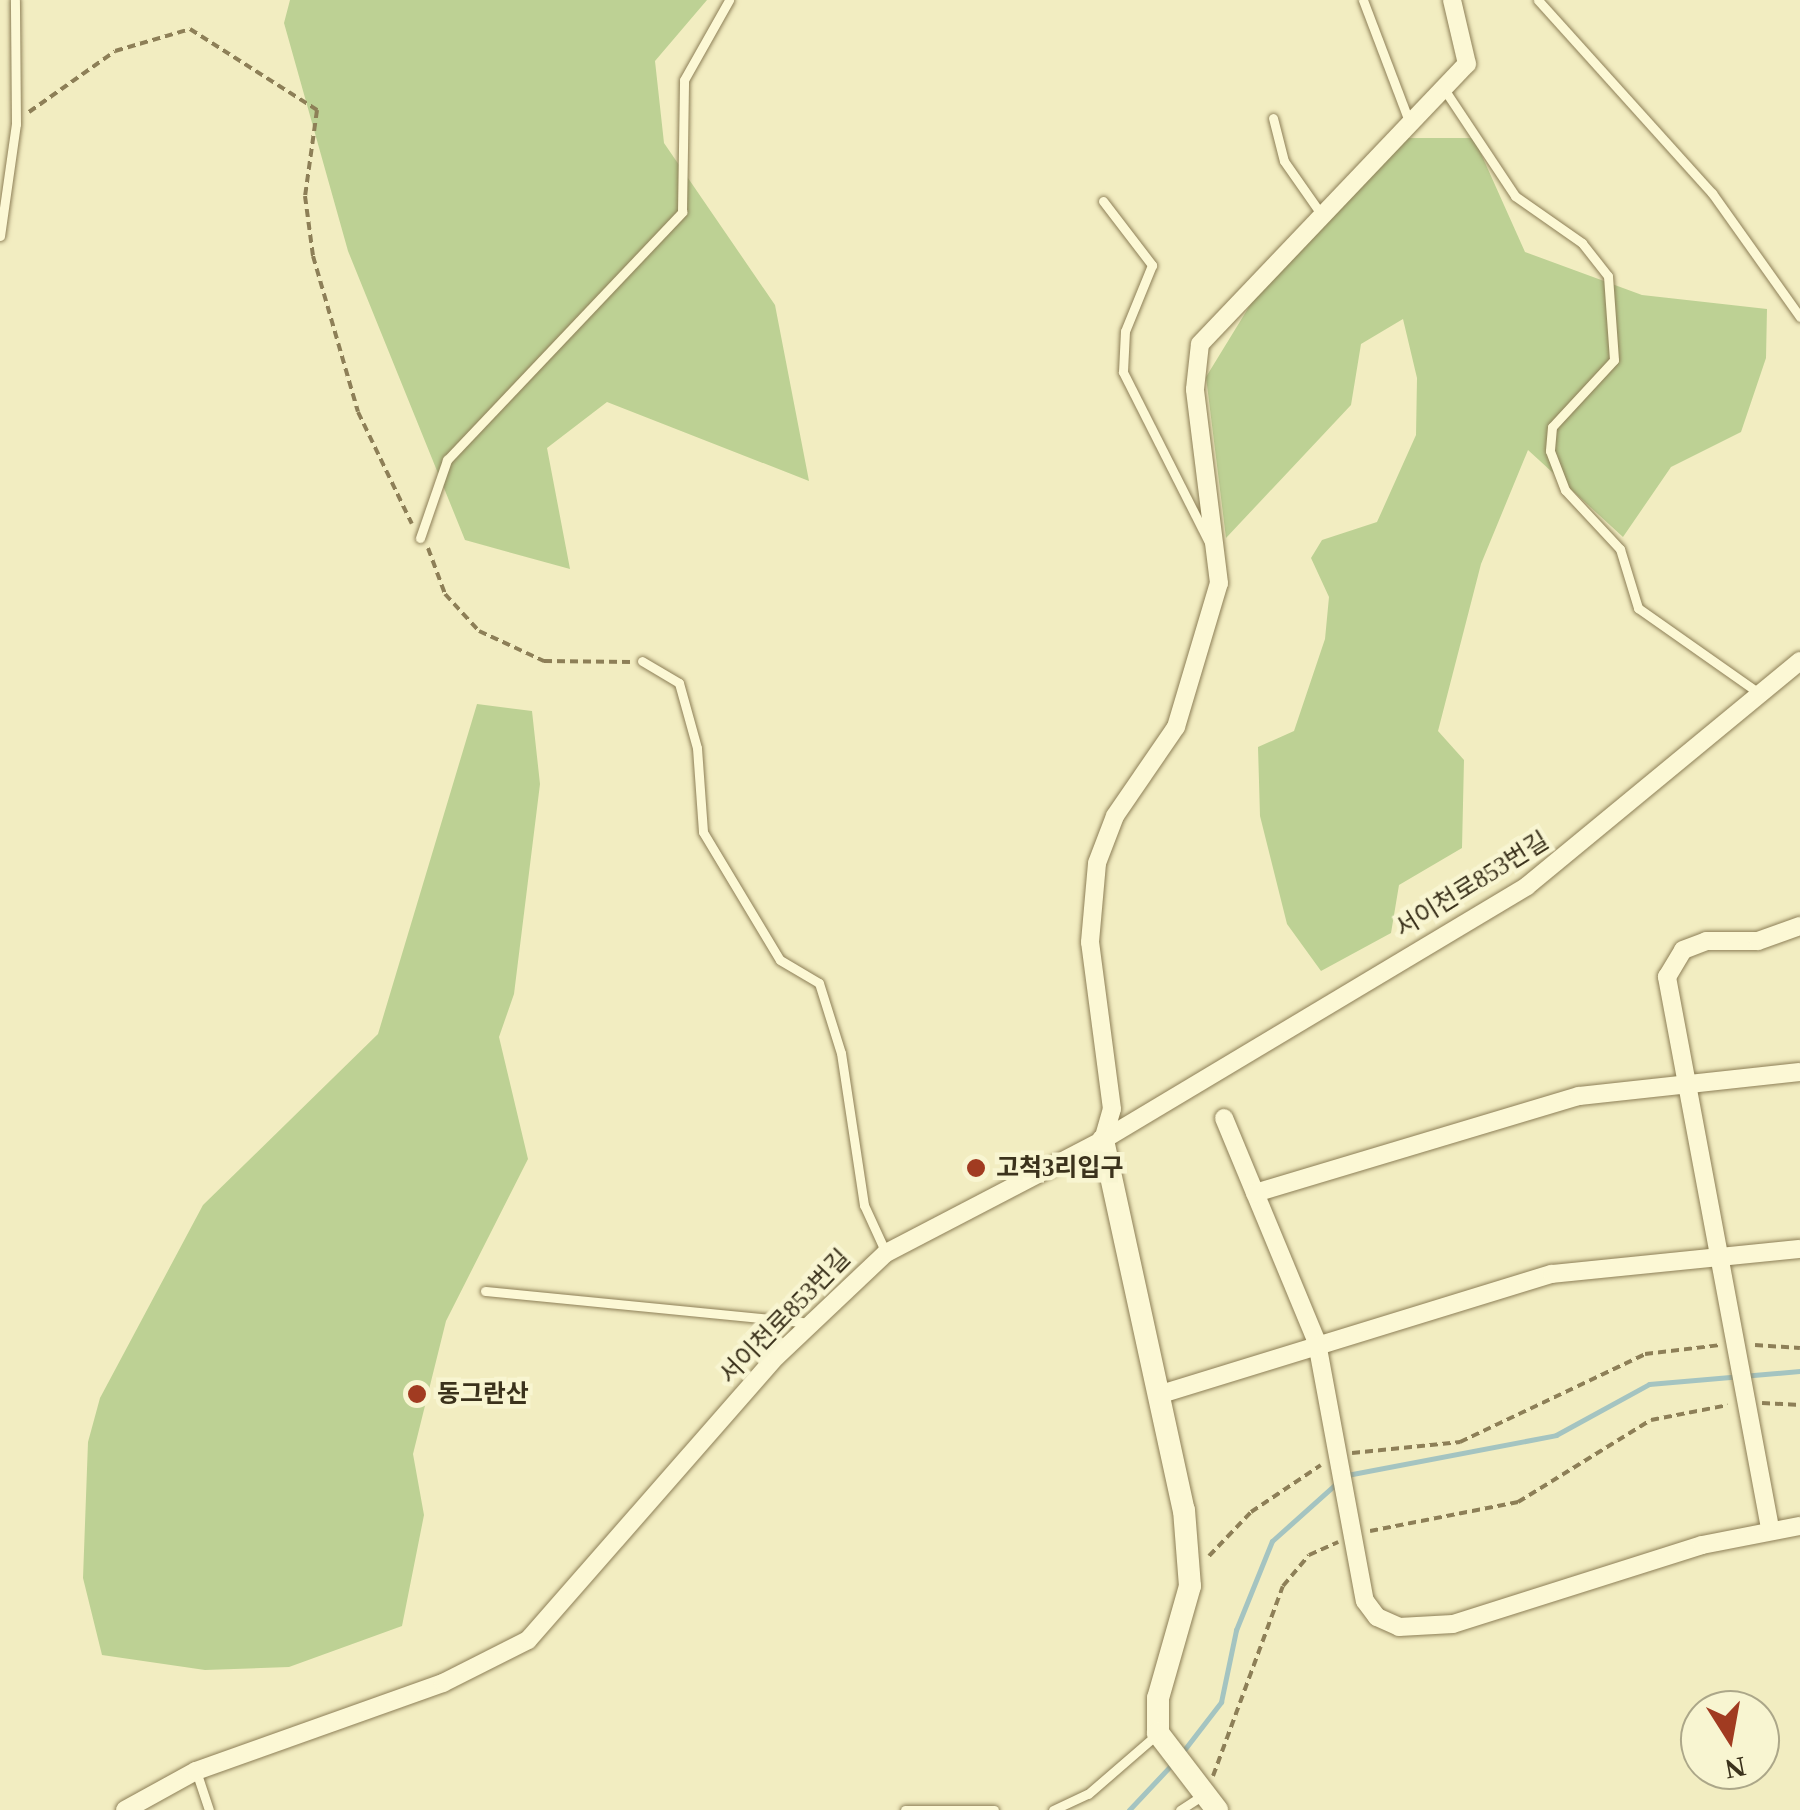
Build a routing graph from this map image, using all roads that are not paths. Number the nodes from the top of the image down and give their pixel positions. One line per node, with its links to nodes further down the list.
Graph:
1 (14, 0): 11 (lane)
2 (729, 0): 13 (lane)
3 (1363, 0): 8 (lane)
4 (1452, 0): 6 (street)
5 (1538, 0): 12 (lane)
6 (1444, 89): 8 (street); 17 (lane)
7 (1273, 118): 10 (lane)
8 (1408, 121): 10 (street)
9 (1103, 201): 14 (lane)
10 (1320, 210): 14 (street)
11 (0, 236)
12 (1800, 317)
13 (420, 538)
14 (1219, 564): 22 (street)
15 (1800, 660): 17 (street, 서이천로853번길)
16 (642, 661): 25 (lane)
17 (1759, 693): 22 (street, 서이천로853번길)
18 (1800, 926): 20 (street)
19 (1800, 1072): 20 (street)
20 (1682, 1086): 23 (street); 26 (street)
21 (1224, 1118): 23 (street)
22 (1103, 1140): 25 (street, 서이천로853번길); 30 (street)
23 (1255, 1193): 29 (street)
24 (1800, 1249): 26 (street)
25 (886, 1253): 28 (street, 서이천로853번길)
26 (1717, 1254): 29 (street); 32 (street)
27 (485, 1291): 28 (lane)
28 (809, 1324): 34 (street, 서이천로853번길)
29 (1317, 1343): 30 (street); 32 (street)
30 (1158, 1394): 33 (street)
31 (1800, 1526): 32 (street)
32 (1770, 1528)
33 (1161, 1737): 35 (street); 40 (lane)
34 (196, 1771): 36 (street, 서이천로853번길); 37 (lane)
35 (1206, 1793): 41 (lane)
36 (125, 1810)
37 (209, 1810)
38 (905, 1810): 39 (lane)
39 (994, 1810)
40 (1054, 1810)
41 (1180, 1810)

